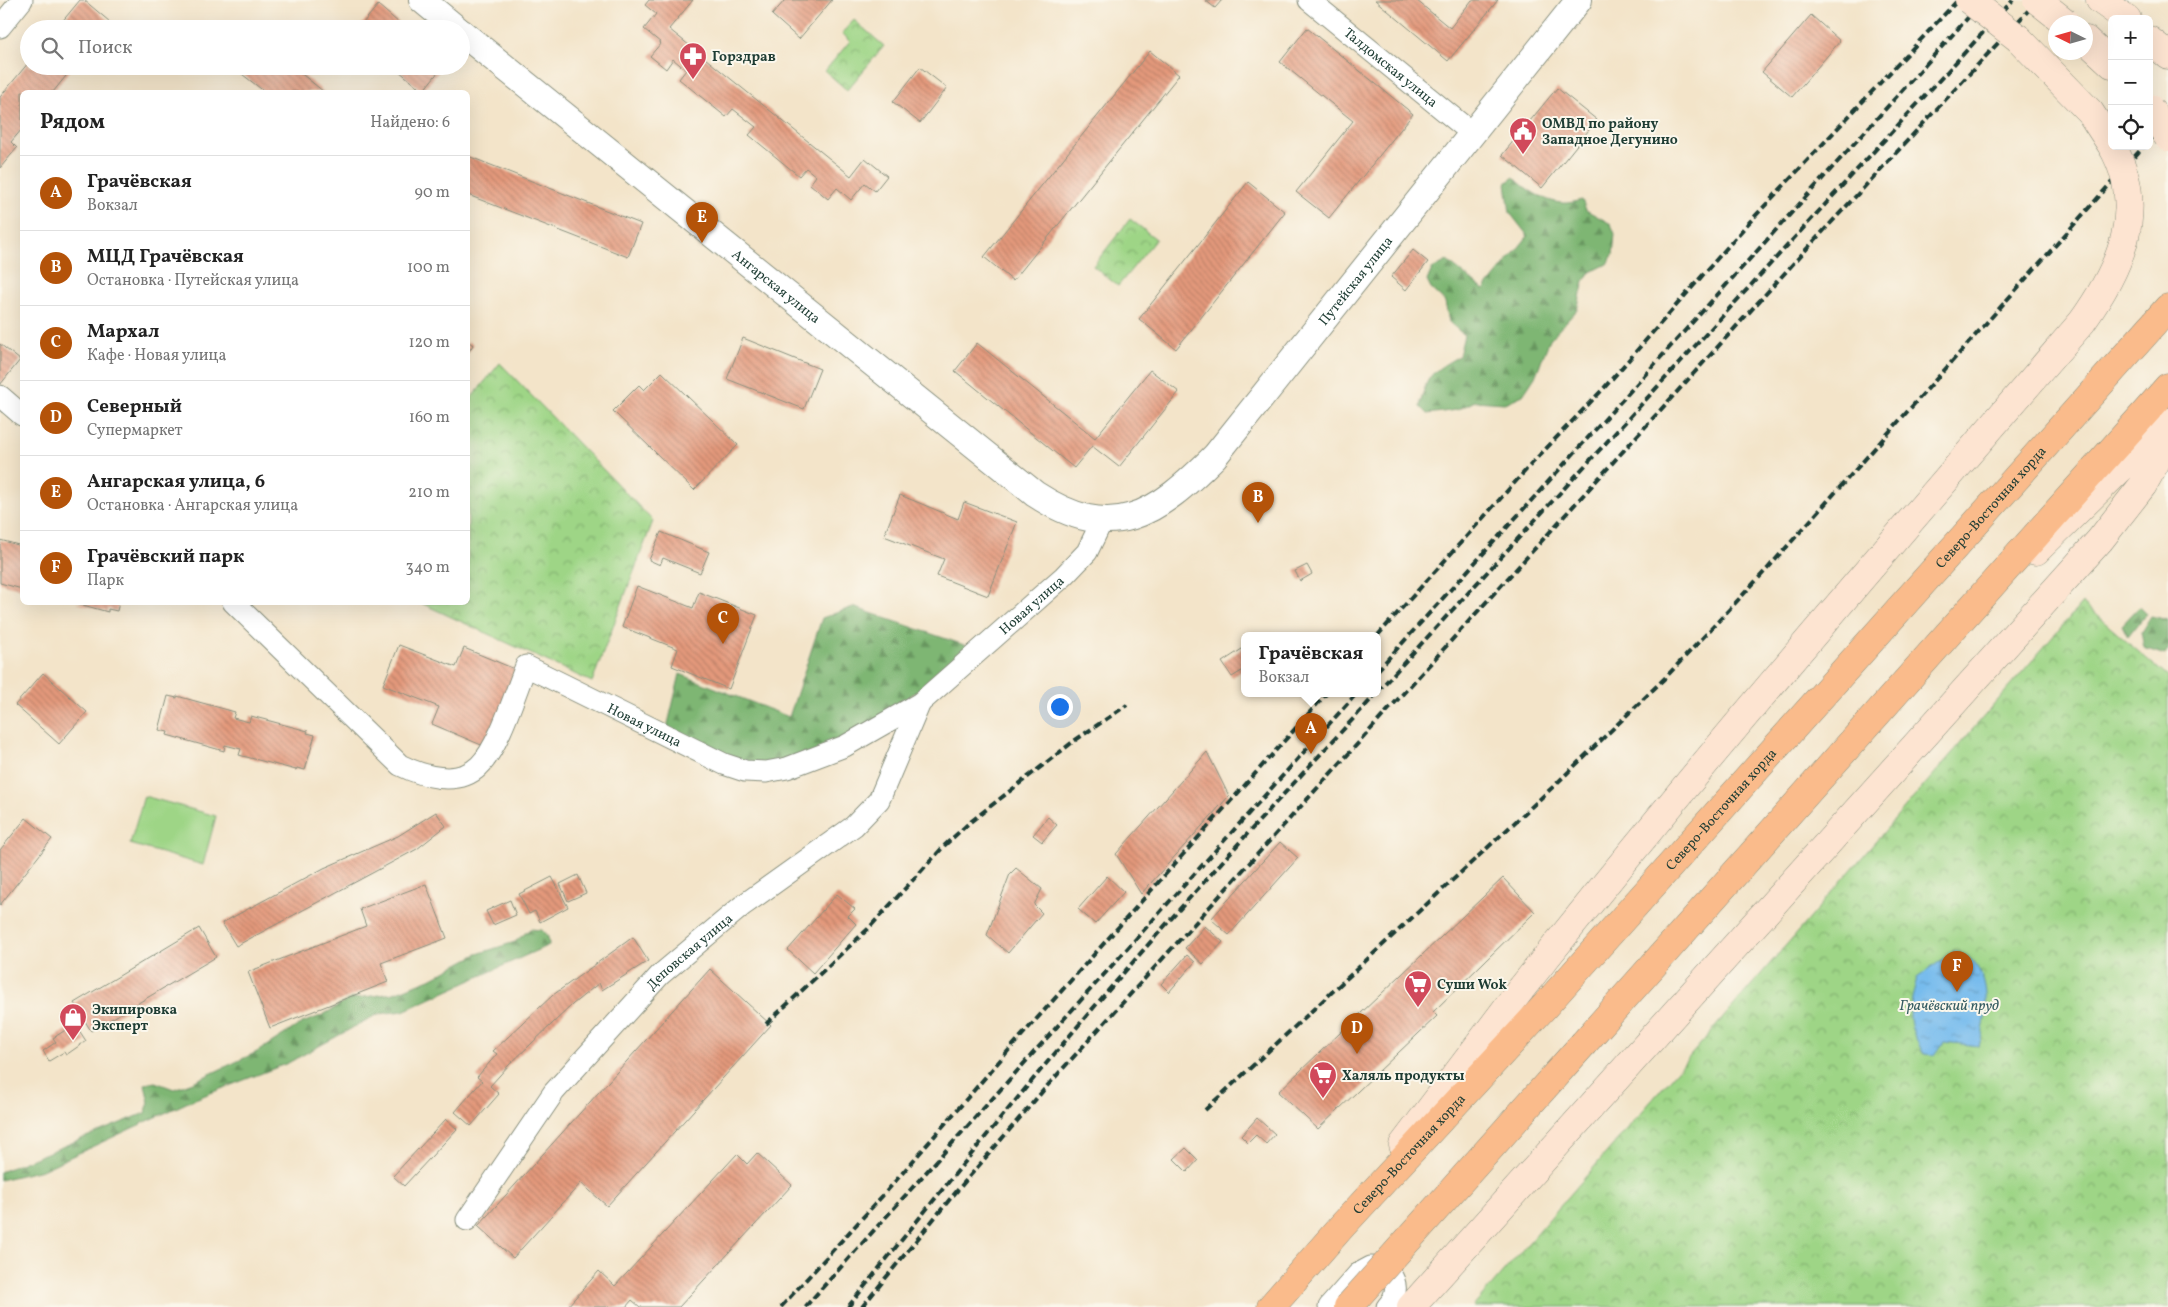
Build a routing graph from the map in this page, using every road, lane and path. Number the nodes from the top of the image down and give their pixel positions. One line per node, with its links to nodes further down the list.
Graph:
1 (22, 0): 12 (street)
2 (422, 0): 11 (street)
3 (1309, 0): 23 (street, Талдомская улица)
4 (1579, 0): 23 (street, Путейская улица)
5 (1969, 0): 14 (main road, bridge)
6 (2037, 0): 8 (main road, bridge)
7 (2100, 0): 9 (main road); 10 (main road)
8 (2056, 15)
9 (2118, 15)
10 (2121, 15)
11 (446, 20)
12 (0, 27)
13 (2153, 36): 17 (main road)
14 (2018, 38): 21 (main road); 25 (main road)
15 (470, 39): 35 (street, Ангарская улица)
16 (2153, 43): 19 (main road)
17 (2168, 45)
18 (2093, 46): 20 (main road)
19 (2168, 55)
20 (2108, 60)
21 (2108, 105)
22 (2153, 114): 24 (main road, bridge)
23 (1473, 134): 35 (street, Путейская улица)
24 (2168, 136)
25 (2108, 140)
26 (2153, 140): 28 (main road)
27 (2114, 150): 40 (main road, bridge)
28 (2168, 152)
29 (2168, 308): 40 (main road, Северо-Восточная хорда)
30 (2168, 387): 37 (main road)
31 (0, 396): 32 (street)
32 (20, 413)
33 (2168, 421): 37 (main road)
34 (2168, 440): 45 (main road)
35 (1102, 521): 38 (street, Новая улица)
36 (236, 605): 38 (street, Новая улица)
37 (1930, 655): 43 (main road, bridge)
38 (920, 703): 39 (street, Деповская улица)
39 (467, 1220)
40 (1342, 1226): 41 (main road, Северо-Восточная хорда)
41 (1271, 1307)
42 (1329, 1307): 44 (street)
43 (1348, 1307)
44 (1388, 1307)
45 (1411, 1307)

